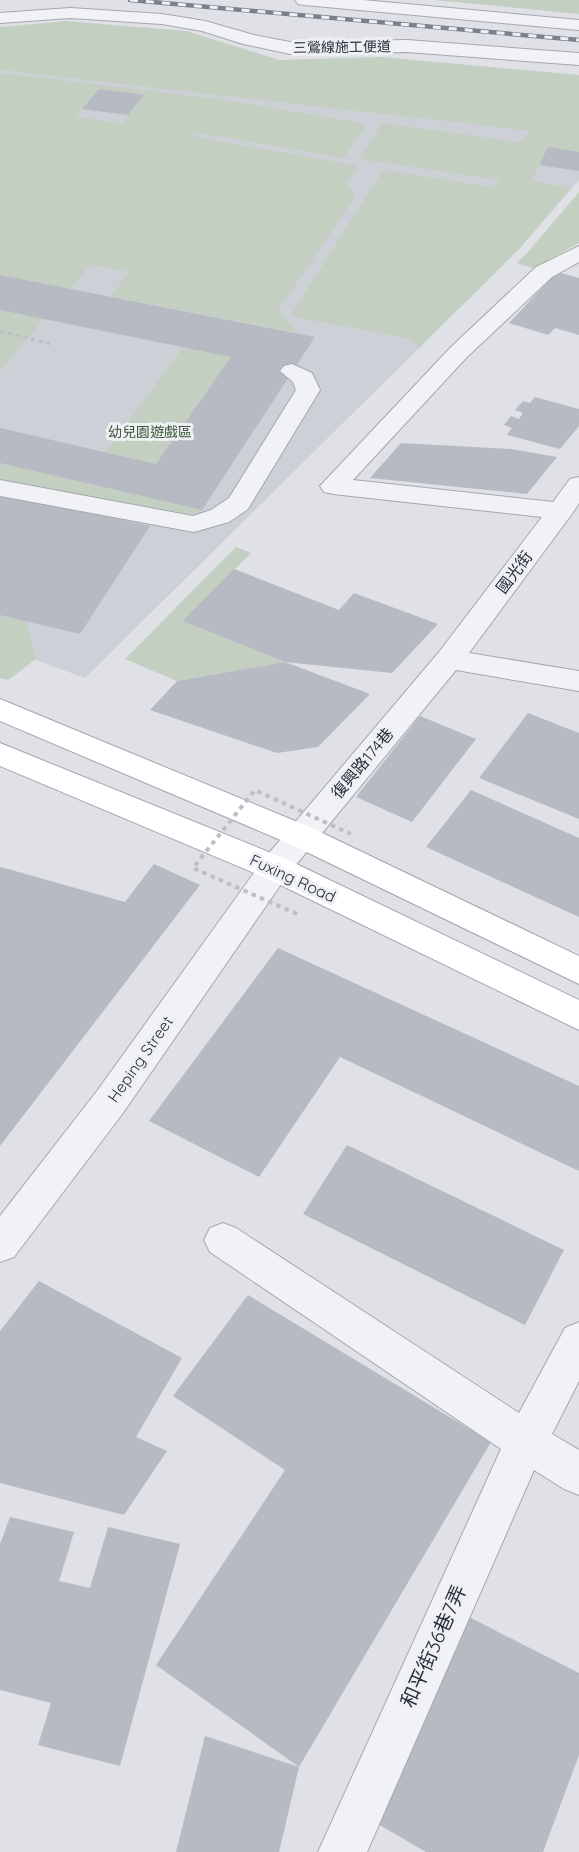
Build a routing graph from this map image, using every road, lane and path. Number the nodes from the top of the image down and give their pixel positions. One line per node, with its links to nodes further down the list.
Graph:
1 (304, 0): 3 (street)
2 (0, 18): 4 (street, 三鶯線施工便道)
3 (579, 25)
4 (579, 60)
5 (579, 253): 11 (street)
6 (0, 331): 7 (path)
7 (50, 344)
8 (292, 371): 10 (street)
9 (579, 485): 11 (street, 國光街)
10 (0, 488)
11 (560, 527): 12 (street, 國光街)
12 (449, 659): 13 (street); 17 (street, 復興路174巷)
13 (579, 681)
14 (0, 709): 17 (main road)
15 (0, 754): 18 (main road, Fuxing Road)
16 (351, 834): 19 (path, bridge)
17 (301, 836): 18 (street, 復興路174巷); 20 (main road)
18 (275, 868): 21 (main road, Fuxing Road); 23 (street, Heping Street)
19 (297, 914)
20 (579, 971)
21 (579, 1016)
22 (223, 1240): 25 (street)
23 (0, 1245)
24 (579, 1341): 25 (street, 和平街36巷7弄)
25 (525, 1441): 26 (street); 27 (street, 和平街36巷7弄)
26 (579, 1474)
27 (342, 1852)

